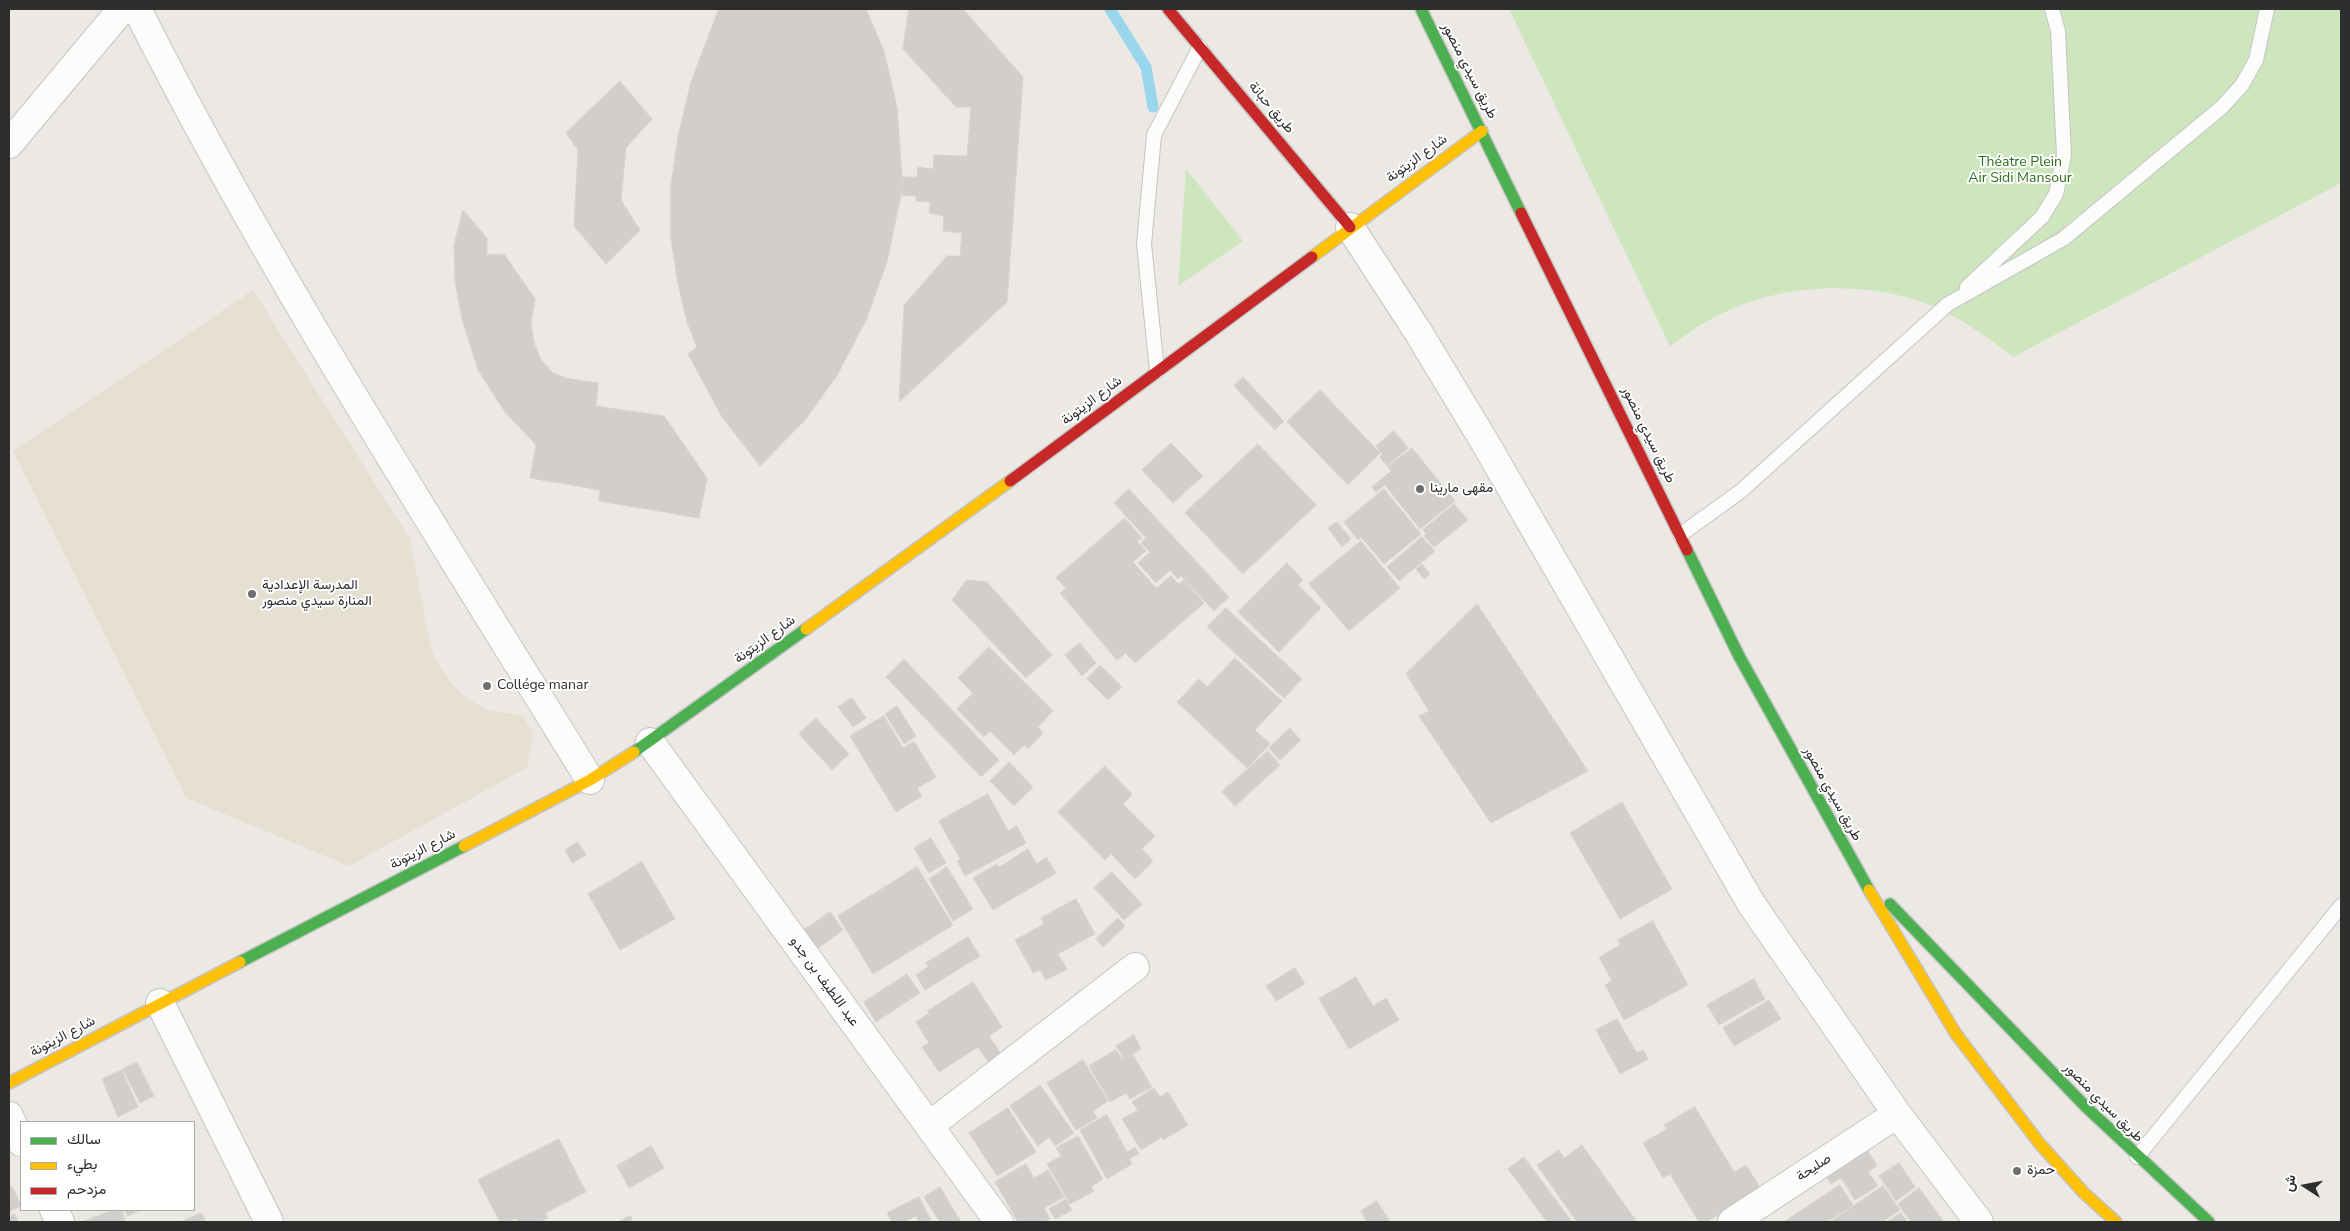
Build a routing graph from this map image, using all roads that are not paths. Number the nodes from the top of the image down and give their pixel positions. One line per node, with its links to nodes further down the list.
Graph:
1 (122, 9): 9 (street)
2 (137, 9): 15 (street)
3 (1168, 9): 7 (street, طريق حبانة)
4 (1421, 9): 8 (street, طريق سيدي منصور)
5 (2052, 9): 11 (lane)
6 (2267, 9): 11 (lane)
7 (1200, 47): 10 (street, طريق حبانة); 12 (lane)
8 (1482, 131): 10 (street, شارع الزيتونة); 13 (street, طريق سيدي منصور)
9 (9, 144)
10 (1350, 227): 12 (street, شارع الزيتونة); 21 (street)
11 (1948, 304): 13 (lane)
12 (1157, 371): 14 (street, شارع الزيتونة)
13 (1680, 535): 16 (street, طريق سيدي منصور)
14 (650, 742): 15 (street, شارع الزيتونة); 23 (street, عبد اللطيف بن جدو)
15 (590, 780): 19 (street, شارع الزيتونة)
16 (1856, 869): 25 (street, طريق سيدي منصور); 30 (street, طريق سيدي منصور)
17 (2341, 906): 25 (lane)
18 (1135, 967): 23 (street)
19 (160, 1003): 20 (street, شارع الزيتونة); 26 (street)
20 (9, 1083)
21 (1897, 1114): 28 (street, صليحة); 29 (street)
22 (9, 1116): 24 (street)
23 (929, 1126): 27 (street, عبد اللطيف بن جدو)
24 (20, 1140)
25 (2137, 1157): 31 (street, طريق سيدي منصور)
26 (269, 1222)
27 (999, 1222)
28 (1732, 1222)
29 (1979, 1222)
30 (2116, 1222)
31 (2209, 1222)

